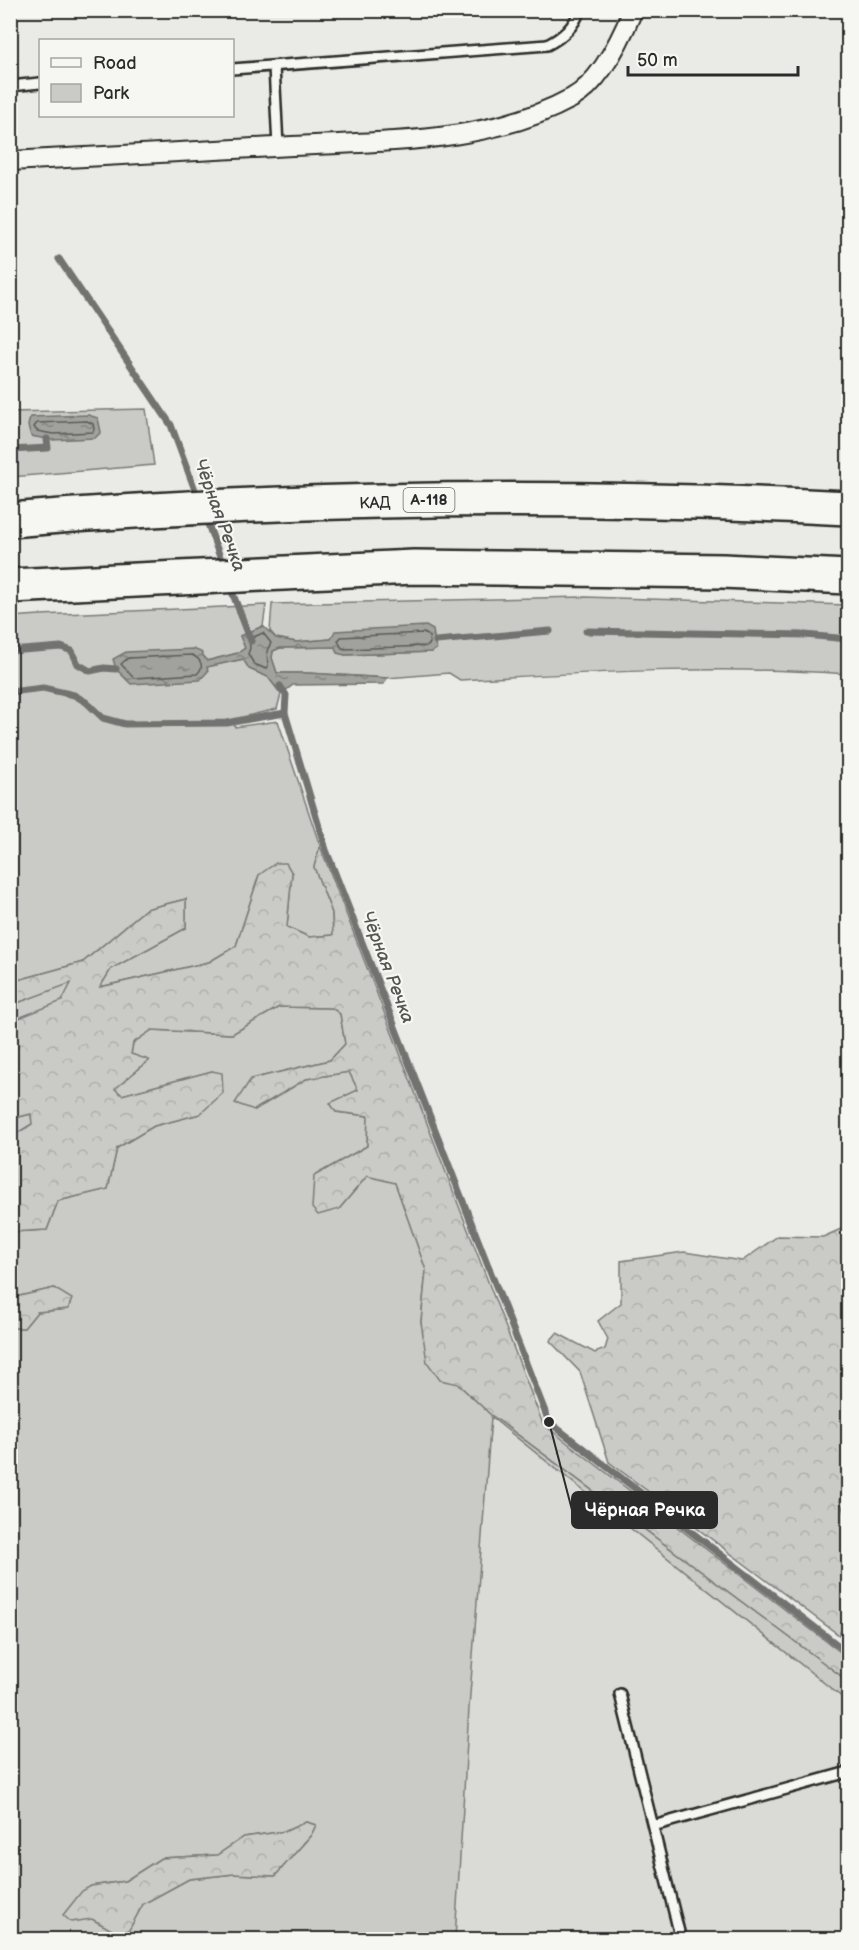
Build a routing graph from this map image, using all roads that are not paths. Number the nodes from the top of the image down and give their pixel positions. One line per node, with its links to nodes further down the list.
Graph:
1 (580, 10): 3 (lane)
2 (633, 10): 7 (street)
3 (274, 66): 4 (lane); 7 (lane)
4 (234, 69)
5 (39, 83): 6 (lane)
6 (10, 86)
7 (278, 147): 8 (street)
8 (10, 161)
9 (849, 508): 10 (highway, КАД / А-118)
10 (10, 520)
11 (849, 577): 12 (highway)
12 (10, 586)
13 (620, 1694): 15 (lane)
14 (849, 1772): 15 (lane)
15 (653, 1826): 16 (lane)
16 (681, 1940)

